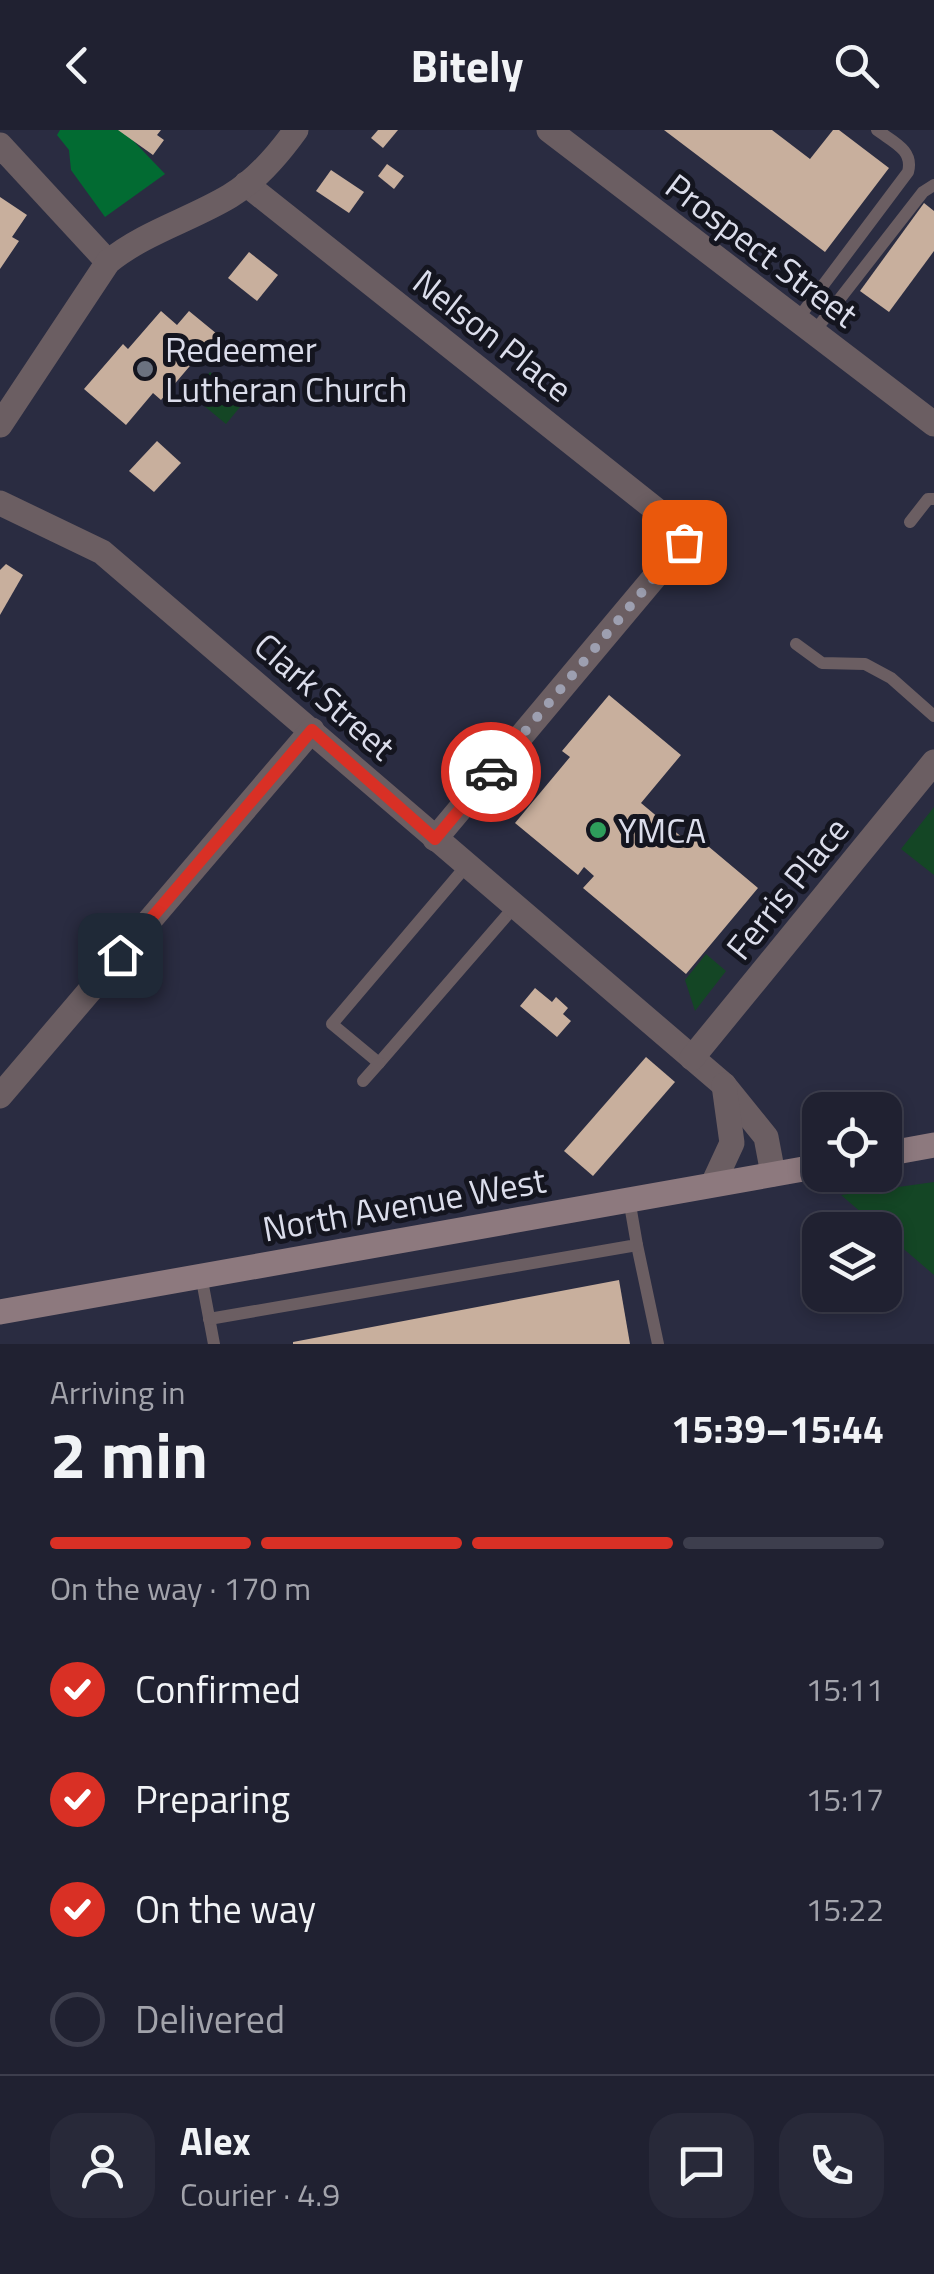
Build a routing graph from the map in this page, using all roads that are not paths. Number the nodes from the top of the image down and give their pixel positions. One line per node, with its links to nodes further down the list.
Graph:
1 (296, 130): 5 (street)
2 (550, 130): 8 (street, Prospect Street)
3 (877, 130): 8 (lane)
4 (0, 145): 7 (street)
5 (246, 184): 7 (street); 18 (street, Nelson Place)
6 (934, 185): 8 (lane)
7 (108, 262): 10 (street)
8 (805, 326): 9 (street, Prospect Street)
9 (934, 424)
10 (0, 425)
11 (934, 499): 13 (lane)
12 (0, 503): 16 (street, Clark Street)
13 (910, 522)
14 (796, 644): 15 (lane)
15 (934, 716)
16 (312, 730): 18 (street, Clark Street); 25 (street)
17 (934, 762): 21 (street, Ferris Place)
18 (435, 839): 19 (street, Clark Street)
19 (467, 865): 20 (street, Clark Street); 22 (lane)
20 (515, 906): 21 (street, Clark Street); 22 (lane)
21 (692, 1058): 24 (street, Clark Street)
22 (379, 1063): 23 (lane)
23 (364, 1081)
24 (724, 1085): 27 (street, Clark Street); 28 (street)
25 (0, 1096)
26 (802, 1169): 27 (main road, North Avenue West)
27 (773, 1174): 28 (main road, North Avenue West)
28 (713, 1184): 29 (main road, North Avenue West)
29 (629, 1199): 30 (lane); 31 (main road, North Avenue West)
30 (637, 1245): 33 (lane); 35 (lane)
31 (201, 1276): 32 (main road, North Avenue West); 33 (lane)
32 (0, 1312)
33 (209, 1319): 34 (lane)
34 (214, 1344)
35 (658, 1344)

